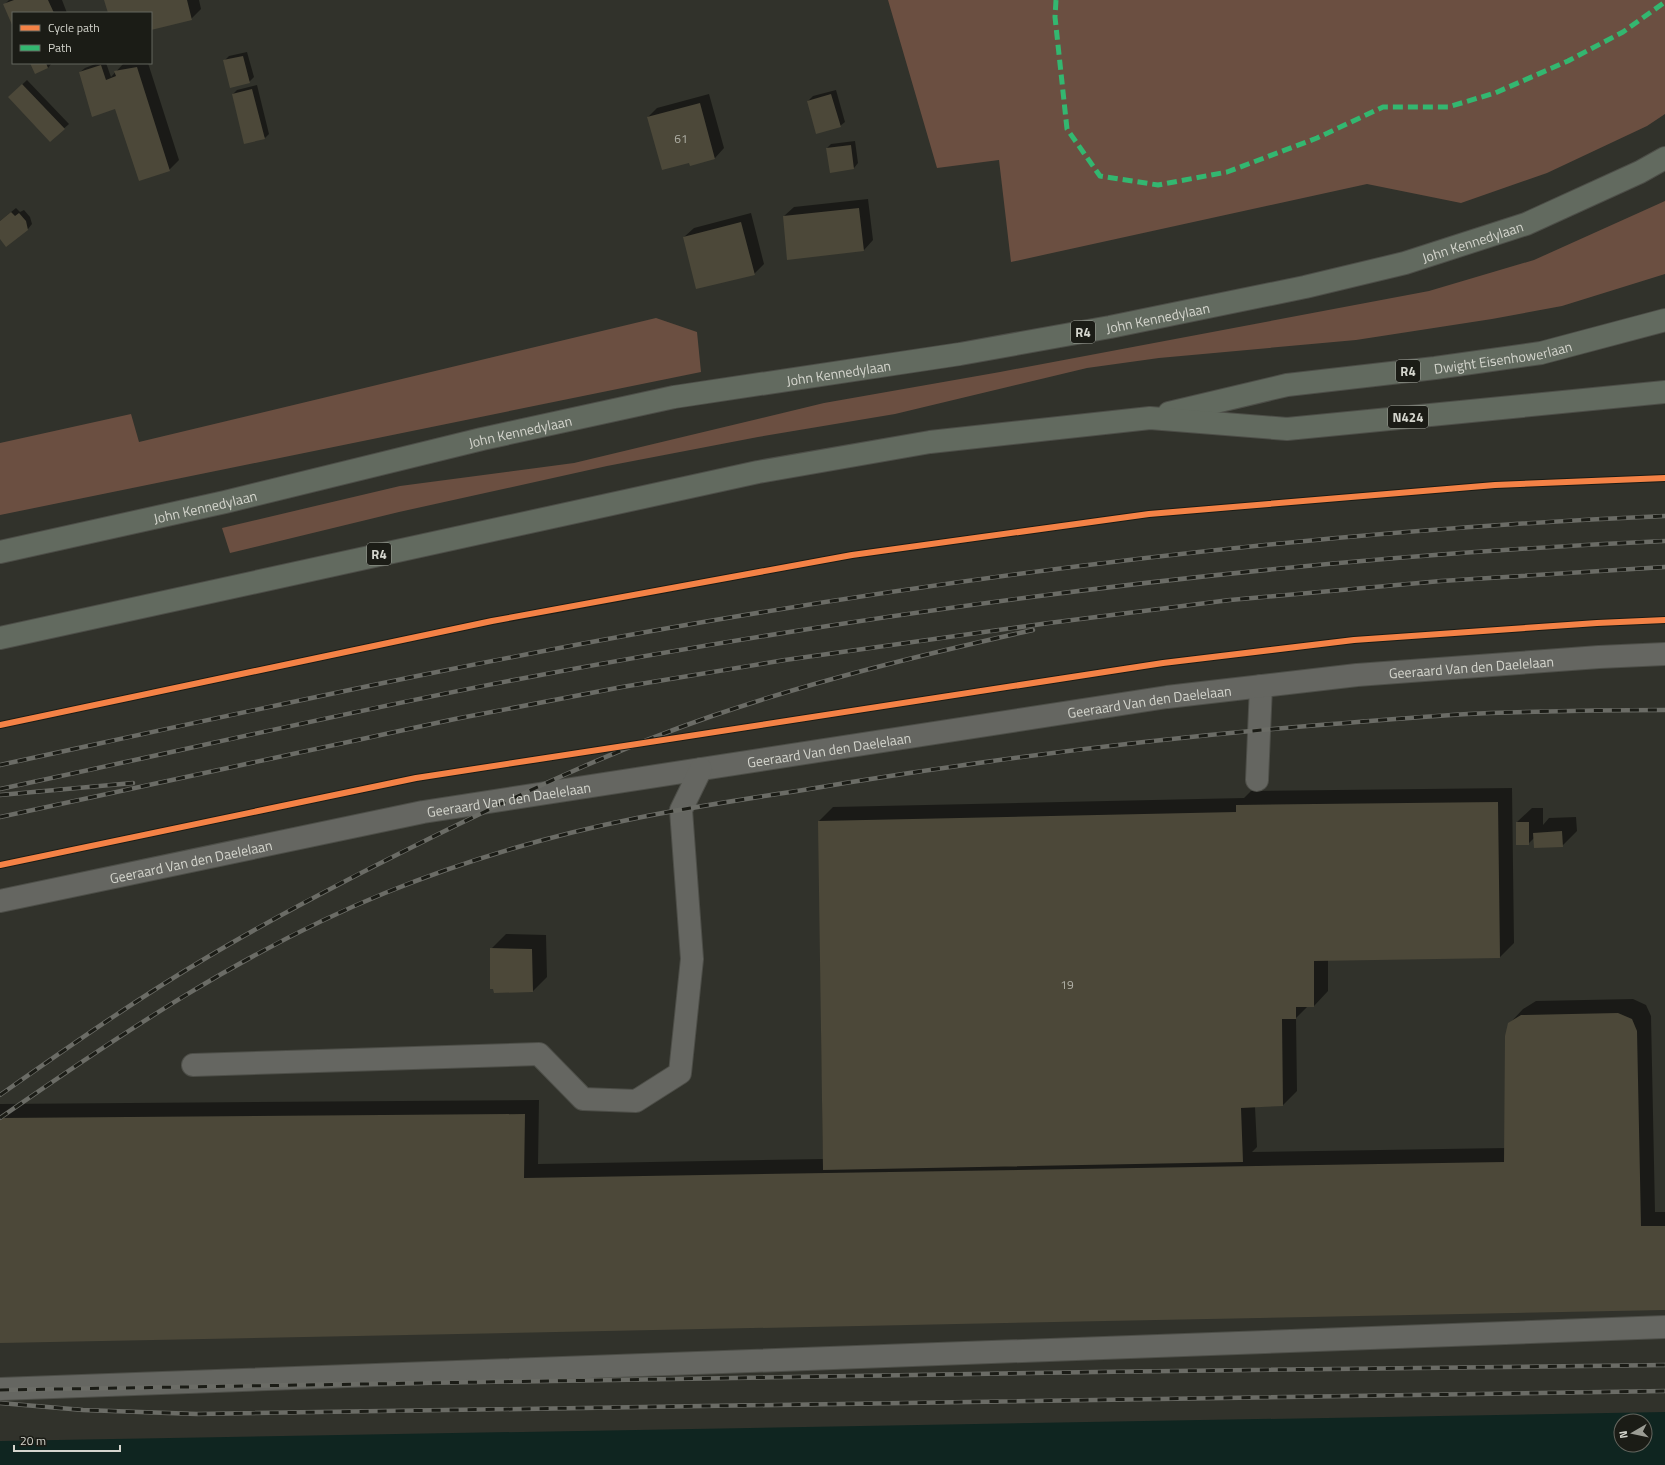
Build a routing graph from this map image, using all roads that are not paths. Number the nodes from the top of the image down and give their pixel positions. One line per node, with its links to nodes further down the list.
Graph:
1 (1665, 158): 5 (highway, John Kennedylaan / R4)
2 (1665, 320): 4 (highway, Dwight Eisenhowerlaan / R4)
3 (1665, 392): 4 (highway, N424)
4 (1150, 418): 6 (highway, R4)
5 (0, 552)
6 (0, 638)
7 (1665, 654): 8 (street, Geeraard Van den Daelelaan)
8 (1261, 686): 9 (street, Geeraard Van den Daelelaan); 10 (street)
9 (700, 769): 11 (street, Geeraard Van den Daelelaan); 12 (street)
10 (1257, 780)
11 (0, 901)
12 (193, 1065)
13 (1665, 1327): 14 (street)
14 (0, 1389)

